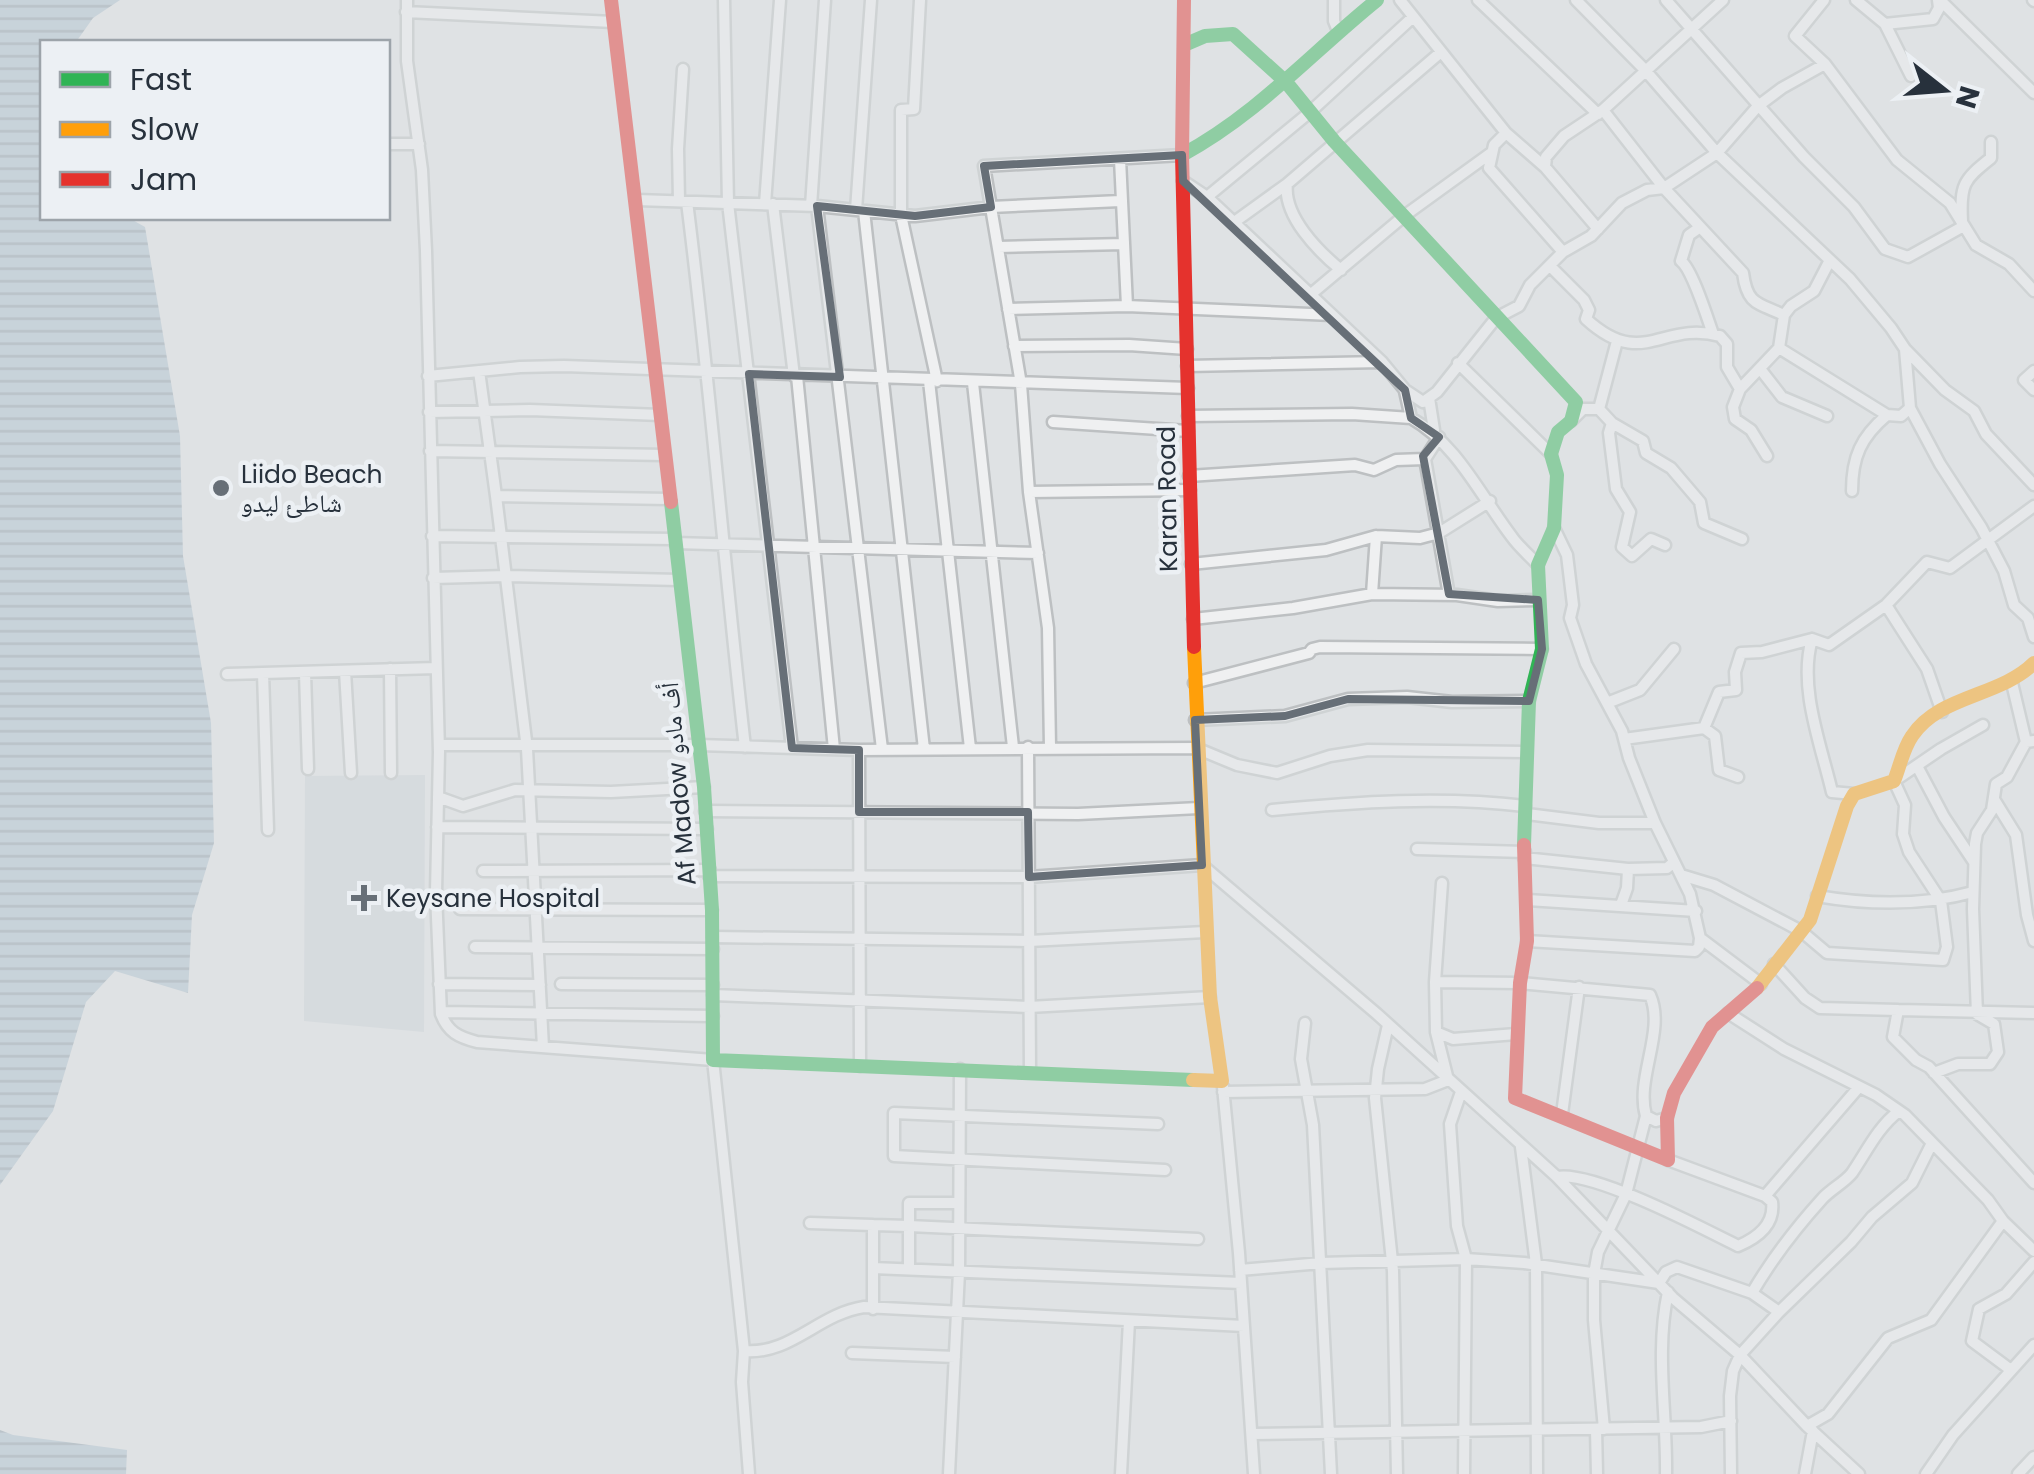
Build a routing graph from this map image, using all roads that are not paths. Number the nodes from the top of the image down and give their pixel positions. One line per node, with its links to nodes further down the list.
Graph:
1 (611, 0): 20 (street, Af Madow أف مادو)
2 (724, 0): 52 (street)
3 (780, 0): 53 (street)
4 (825, 0): 54 (street)
5 (871, 0): 56 (street)
6 (920, 0): 57 (street)
7 (1184, 0): 24 (street, Karan Road)
8 (1334, 0): 23 (street)
9 (1377, 0): 23 (street)
10 (1400, 0): 19 (street)
11 (1478, 0): 34 (street)
12 (1576, 0): 28 (street)
13 (1666, 0): 22 (street)
14 (1723, 0): 22 (street)
15 (1824, 0): 26 (street)
16 (1856, 0): 21 (street)
17 (1939, 0): 21 (street); 31 (street)
18 (407, 6): 20 (street); 39 (street)
19 (1413, 17): 25 (street); 33 (street)
20 (613, 22): 49 (street, Af Madow أف مادو)
21 (1886, 24): 29 (street)
22 (1693, 29): 28 (street); 32 (street)
23 (1338, 31): 30 (street)
24 (1184, 45): 30 (street); 42 (street, Karan Road)
25 (1441, 52): 35 (street); 36 (street)
26 (1825, 64): 32 (street); 60 (street)
27 (683, 69): 51 (street)
28 (1646, 70): 34 (street); 41 (street)
29 (1911, 76)
30 (1286, 82): 33 (street); 42 (street)
31 (2034, 93)
32 (1758, 106): 41 (street); 60 (street)
33 (1310, 112): 36 (street); 48 (street)
34 (1601, 112): 44 (street); 47 (street)
35 (1506, 133): 40 (street); 44 (street)
36 (1334, 142): 46 (street); 58 (street)
37 (1991, 142): 60 (street)
38 (390, 144): 39 (street)
39 (418, 144): 92 (street)
40 (1490, 153): 58 (street); 65 (street)
41 (1718, 153): 47 (street); 66 (street)
42 (1182, 155): 43 (street); 45 (street, Karan Road)
43 (1120, 158): 50 (street); 55 (street)
44 (1545, 167): 62 (street)
45 (1183, 181): 48 (street); 72 (street, Karan Road)
46 (1288, 184): 59 (street); 68 (street)
47 (1664, 188): 61 (street); 62 (street)
48 (1207, 197): 59 (street)
49 (637, 200): 51 (street); 87 (street, Af Madow أف مادو)
50 (1120, 201): 55 (street); 63 (street)
51 (683, 202): 52 (street); 90 (street)
52 (728, 203): 53 (street); 91 (street)
53 (769, 204): 54 (street); 93 (street)
54 (814, 206): 56 (street); 94 (street)
55 (991, 207): 57 (street); 64 (street)
56 (860, 210): 57 (street); 95 (street)
57 (901, 215): 96 (street)
58 (1404, 216): 68 (street); 76 (street)
59 (1233, 223): 70 (street)
60 (1962, 227): 69 (street)
61 (1699, 228): 74 (street); 77 (street)
62 (1598, 229): 65 (street)
63 (1124, 244): 64 (street); 71 (street)
64 (998, 247): 73 (street)
65 (1562, 252): 67 (street)
66 (1830, 262): 74 (street); 82 (street)
67 (1551, 267): 76 (street); 78 (street)
68 (1341, 270): 70 (street)
69 (2034, 291)
70 (1310, 295): 75 (street)
71 (1127, 306): 72 (street); 73 (street)
72 (1187, 308): 75 (street); 80 (street, Karan Road)
73 (1008, 309): 79 (street)
74 (1784, 314): 81 (street)
75 (1333, 316): 83 (street)
76 (1496, 318): 84 (street); 112 (street)
77 (1713, 334): 78 (street); 101 (street)
78 (1617, 340): 105 (street)
79 (1014, 346): 80 (street); 98 (street)
80 (1187, 348): 85 (street, Karan Road)
81 (1779, 348): 88 (street); 109 (street)
82 (1905, 349): 104 (street); 124 (street)
83 (1382, 362): 85 (street); 100 (street)
84 (1458, 363): 103 (street); 120 (street)
85 (1187, 366): 99 (street, Karan Road)
86 (480, 370): 87 (street); 92 (street); 106 (street)
87 (654, 370): 90 (street); 108 (street, Af Madow أف مادو)
88 (1762, 370): 101 (street); 110 (street)
89 (2034, 371): 102 (street)
90 (708, 372): 91 (street); 139 (street)
91 (749, 374): 93 (street); 140 (street)
92 (428, 376): 107 (street)
93 (796, 376): 94 (street); 142 (street)
94 (840, 377): 95 (street); 143 (street)
95 (885, 379): 96 (street); 144 (street)
96 (933, 381): 97 (street); 145 (street)
97 (974, 382): 98 (street); 146 (street)
98 (1020, 384): 99 (street); 126 (street)
99 (1188, 388): 115 (street, Karan Road)
100 (1405, 390): 103 (street); 111 (street)
101 (1740, 390): 121 (street)
102 (2034, 390)
103 (1430, 398): 116 (street)
104 (1910, 408): 109 (street); 137 (street)
105 (1600, 409): 112 (street); 114 (street)
106 (485, 411): 107 (street); 108 (street); 118 (street)
107 (429, 412): 117 (street)
108 (660, 415): 119 (street, Af Madow أف مادو)
109 (1887, 415): 125 (street)
110 (1827, 416)
111 (1411, 418): 115 (street); 116 (street)
112 (1572, 421): 120 (street)
113 (1054, 422): 115 (street)
114 (1612, 423): 136 (street); 141 (street)
115 (1188, 424): 123 (street, Karan Road)
116 (1437, 434): 122 (street); 129 (street)
117 (430, 451): 118 (street); 134 (street)
118 (490, 452): 119 (street); 127 (street)
119 (664, 454): 128 (street, Af Madow أف مادو)
120 (1550, 454): 131 (street)
121 (1768, 456)
122 (1424, 459): 123 (street); 132 (street)
123 (1190, 483): 126 (street); 148 (street, Karan Road)
124 (2034, 486)
125 (1852, 491)
126 (1029, 492): 147 (street)
127 (496, 496): 128 (street); 133 (street)
128 (670, 498): 138 (street, Af Madow أف مادو)
129 (1490, 501): 132 (street); 149 (street)
130 (2034, 506): 137 (street)
131 (1554, 528): 149 (street); 173 (street)
132 (1438, 533): 135 (street); 154 (street)
133 (500, 535): 134 (street); 138 (street); 150 (street)
134 (432, 536): 151 (street)
135 (1376, 536): 148 (street); 153 (street)
136 (1742, 539)
137 (1988, 540): 156 (street); 157 (street)
138 (674, 541): 139 (street); 152 (street, Af Madow أف مادو)
139 (722, 544): 140 (street); 183 (street)
140 (769, 546): 142 (street); 185 (street)
141 (1665, 546)
142 (814, 547): 143 (street); 190 (street)
143 (859, 548): 144 (street); 193 (street)
144 (903, 550): 145 (street); 191 (street)
145 (948, 551): 146 (street); 186 (street)
146 (992, 552): 147 (street); 187 (street)
147 (1038, 553): 188 (street)
148 (1192, 564): 158 (street, Karan Road)
149 (1538, 565): 155 (street)
150 (506, 576): 151 (street); 152 (street); 181 (street)
151 (433, 578): 164 (street)
152 (679, 580): 182 (street, Af Madow أف مادو)
153 (1372, 594): 154 (street); 158 (street)
154 (1449, 595): 155 (street)
155 (1538, 600): 162 (street)
156 (1886, 605): 160 (street); 174 (street)
157 (2031, 614): 159 (street)
158 (1193, 619): 171 (street, Karan Road)
159 (2034, 637)
160 (1812, 640): 177 (street); 204 (street)
161 (1674, 649): 173 (street)
162 (1542, 650): 171 (street); 172 (street)
163 (2034, 663): 170 (street)
164 (436, 668): 165 (street); 180 (street)
165 (390, 669): 166 (street); 199 (street)
166 (345, 670): 167 (street); 198 (street)
167 (305, 672): 168 (street); 197 (street)
168 (263, 673): 169 (street); 217 (street)
169 (227, 674)
170 (2012, 683): 174 (street); 179 (street)
171 (1194, 684): 175 (street, Karan Road)
172 (1529, 701): 175 (street); 194 (street)
173 (1607, 703): 178 (street)
174 (1942, 712): 201 (street)
175 (1195, 720): 189 (street, Karan Road)
176 (1984, 726): 196 (street)
177 (1704, 728): 178 (street); 200 (street)
178 (1624, 739): 213 (street)
179 (2030, 742): 195 (street); 206 (street)
180 (438, 745): 181 (street); 205 (street)
181 (526, 745): 182 (street); 203 (street)
182 (699, 745): 183 (street); 202 (street, Af Madow أف مادو)
183 (745, 746): 185 (street)
184 (1028, 747): 187 (street); 188 (street); 212 (street)
185 (792, 748): 190 (street)
186 (970, 748): 187 (street); 191 (street)
187 (1013, 748)
188 (1050, 748): 189 (street)
189 (1196, 748): 194 (street); 207 (street, Karan Road)
190 (834, 749): 192 (street)
191 (924, 749): 193 (street)
192 (859, 750): 193 (street); 211 (street)
193 (882, 750)
194 (1526, 752): 209 (street)
195 (2034, 758)
196 (1917, 766): 201 (street); 221 (street)
197 (308, 770)
198 (350, 773)
199 (391, 773)
200 (1738, 777)
201 (1894, 781): 204 (street); 234 (street)
202 (704, 787): 203 (street); 210 (street, Af Madow أف مادو)
203 (529, 789): 205 (street); 215 (street)
204 (1854, 794): 232 (street)
205 (438, 797): 214 (street)
206 (1995, 800): 221 (street); 244 (street)
207 (1199, 808): 212 (street); 222 (street, Karan Road)
208 (1272, 810): 209 (street)
209 (1526, 810): 213 (street); 219 (street)
210 (705, 811): 211 (street); 216 (street, Af Madow أف مادو)
211 (859, 812): 212 (street); 228 (street)
212 (1028, 812): 229 (street)
213 (1655, 823): 220 (street)
214 (437, 826): 215 (street); 253 (street)
215 (532, 829): 216 (street); 224 (street)
216 (706, 829): 226 (street, Af Madow أف مادو)
217 (268, 830)
218 (1417, 850): 219 (street)
219 (1524, 855): 223 (street); 233 (street)
220 (1674, 862): 223 (street); 227 (street)
221 (1974, 863): 231 (street)
222 (1202, 865): 229 (street); 241 (street, Karan Road); 270 (street)
223 (1628, 869): 235 (street)
224 (534, 870): 225 (street); 226 (street); 237 (street)
225 (483, 871)
226 (709, 873): 228 (street); 238 (street, Af Madow أف مادو)
227 (1681, 876): 239 (street); 240 (street)
228 (860, 877): 229 (street); 243 (street)
229 (1029, 877): 245 (street)
230 (1442, 882): 251 (street)
231 (1974, 892): 234 (street); 267 (street)
232 (1817, 896): 234 (street); 240 (street)
233 (1528, 900): 235 (street); 246 (street)
234 (1941, 901): 240 (street)
235 (1622, 904): 239 (street)
236 (460, 909): 237 (street)
237 (537, 909): 238 (street); 249 (street)
238 (712, 910): 247 (street, Af Madow أف مادو)
239 (1696, 911): 242 (street)
240 (1800, 931): 250 (street)
241 (1205, 932): 245 (street); 259 (street, Karan Road)
242 (1700, 938): 246 (street); 255 (street)
243 (860, 940): 245 (street); 247 (street); 260 (street)
244 (2034, 940)
245 (1029, 941): 261 (street)
246 (1526, 941): 252 (street)
247 (713, 943): 249 (street); 258 (street, Af Madow أف مادو)
248 (475, 948): 249 (street)
249 (538, 948): 256 (street)
250 (1774, 964): 255 (street); 262 (street)
251 (1435, 982): 252 (street); 271 (street)
252 (1520, 983): 257 (street); 272 (street)
253 (438, 984): 256 (street); 263 (street)
254 (561, 984): 258 (street)
255 (1761, 984): 265 (street)
256 (540, 985): 264 (street)
257 (1579, 987): 286 (street); 288 (street)
258 (713, 990): 260 (street); 268 (street, Af Madow أف مادو)
259 (1210, 996): 261 (street); 280 (street, Karan Road)
260 (860, 998): 261 (street); 275 (street)
261 (1029, 1006): 277 (street)
262 (1898, 1010): 267 (street); 278 (street)
263 (441, 1012): 264 (street); 273 (street)
264 (542, 1013): 268 (street); 273 (street)
265 (1728, 1013): 281 (street); 289 (street)
266 (2034, 1013): 267 (street)
267 (1977, 1014): 278 (street)
268 (713, 1016): 274 (street, Af Madow أف مادو)
269 (1306, 1023): 283 (street)
270 (1388, 1024): 279 (street); 282 (street)
271 (1436, 1032): 272 (street); 279 (street)
272 (1516, 1034): 286 (street)
273 (543, 1047): 274 (street)
274 (714, 1060): 275 (street); 332 (street)
275 (860, 1066): 276 (street)
276 (960, 1069): 277 (street); 287 (street)
277 (1030, 1072): 280 (street)
278 (1934, 1074): 298 (street)
279 (1448, 1080): 282 (street); 284 (street)
280 (1223, 1087): 283 (street); 319 (street)
281 (1859, 1087): 285 (street); 300 (street)
282 (1376, 1089): 283 (street); 313 (street)
283 (1307, 1090): 315 (street)
284 (1462, 1092): 292 (street); 312 (street)
285 (1899, 1110): 291 (street); 309 (street)
286 (1562, 1114): 293 (street)
287 (960, 1116): 290 (street); 294 (street); 294 (street)
288 (1646, 1116): 289 (street); 293 (street)
289 (1667, 1118): 295 (street)
290 (1158, 1124)
291 (1932, 1144): 302 (street); 328 (street)
292 (1521, 1146): 297 (street); 316 (street)
293 (1638, 1148): 295 (street); 299 (street)
294 (960, 1160): 296 (street); 301 (street)
295 (1668, 1160): 300 (street)
296 (1165, 1170)
297 (1557, 1177): 299 (street); 308 (street)
298 (2034, 1182)
299 (1626, 1194): 306 (street); 308 (street)
300 (1765, 1196): 306 (street)
301 (959, 1203): 305 (street); 307 (street)
302 (2003, 1221): 311 (street); 340 (street)
303 (810, 1223): 304 (street)
304 (873, 1225): 305 (street); 317 (street)
305 (909, 1226): 307 (street); 318 (street)
306 (1767, 1226): 309 (street)
307 (959, 1228): 310 (street); 320 (street)
308 (1608, 1230): 321 (street); 323 (street)
309 (1786, 1238): 325 (street)
310 (1198, 1239)
311 (2034, 1251)
312 (1466, 1259): 313 (street); 316 (street); 342 (street)
313 (1392, 1260): 315 (street); 345 (street)
314 (2034, 1262): 336 (street)
315 (1321, 1263): 319 (street); 344 (street)
316 (1536, 1264): 321 (street); 341 (street)
317 (873, 1268): 318 (street); 326 (street)
318 (909, 1269): 320 (street)
319 (1240, 1270): 322 (street)
320 (959, 1272): 322 (street); 327 (street)
321 (1594, 1274): 323 (street); 339 (street)
322 (1242, 1283): 330 (street)
323 (1658, 1284): 324 (street); 325 (street)
324 (1668, 1292): 334 (street); 338 (street)
325 (1752, 1293): 328 (street)
326 (873, 1310): 327 (street); 332 (street)
327 (958, 1312): 329 (street); 335 (street)
328 (1778, 1312): 334 (street)
329 (1129, 1321): 330 (street); 350 (street)
330 (1244, 1326): 343 (street)
331 (2034, 1345): 336 (street)
332 (744, 1351): 348 (street)
333 (852, 1353): 335 (street)
334 (1740, 1355): 337 (street); 340 (street)
335 (956, 1358): 349 (street)
336 (2011, 1370): 361 (street)
337 (1730, 1422): 338 (street); 358 (street)
338 (1667, 1428): 339 (street); 357 (street)
339 (1600, 1429): 341 (street); 356 (street)
340 (1810, 1429): 359 (street); 360 (street)
341 (1538, 1431): 342 (street); 355 (street)
342 (1464, 1432): 345 (street); 354 (street)
343 (1252, 1434): 344 (street); 351 (street)
344 (1330, 1434): 345 (street); 352 (street)
345 (1395, 1434): 353 (street)
346 (2034, 1457): 347 (street)
347 (2024, 1472)
348 (749, 1474)
349 (949, 1474)
350 (1121, 1474)
351 (1254, 1474)
352 (1331, 1474)
353 (1397, 1474)
354 (1464, 1474)
355 (1537, 1474)
356 (1597, 1474)
357 (1666, 1474)
358 (1731, 1474)
359 (1805, 1474)
360 (1859, 1474)
361 (1926, 1474)

